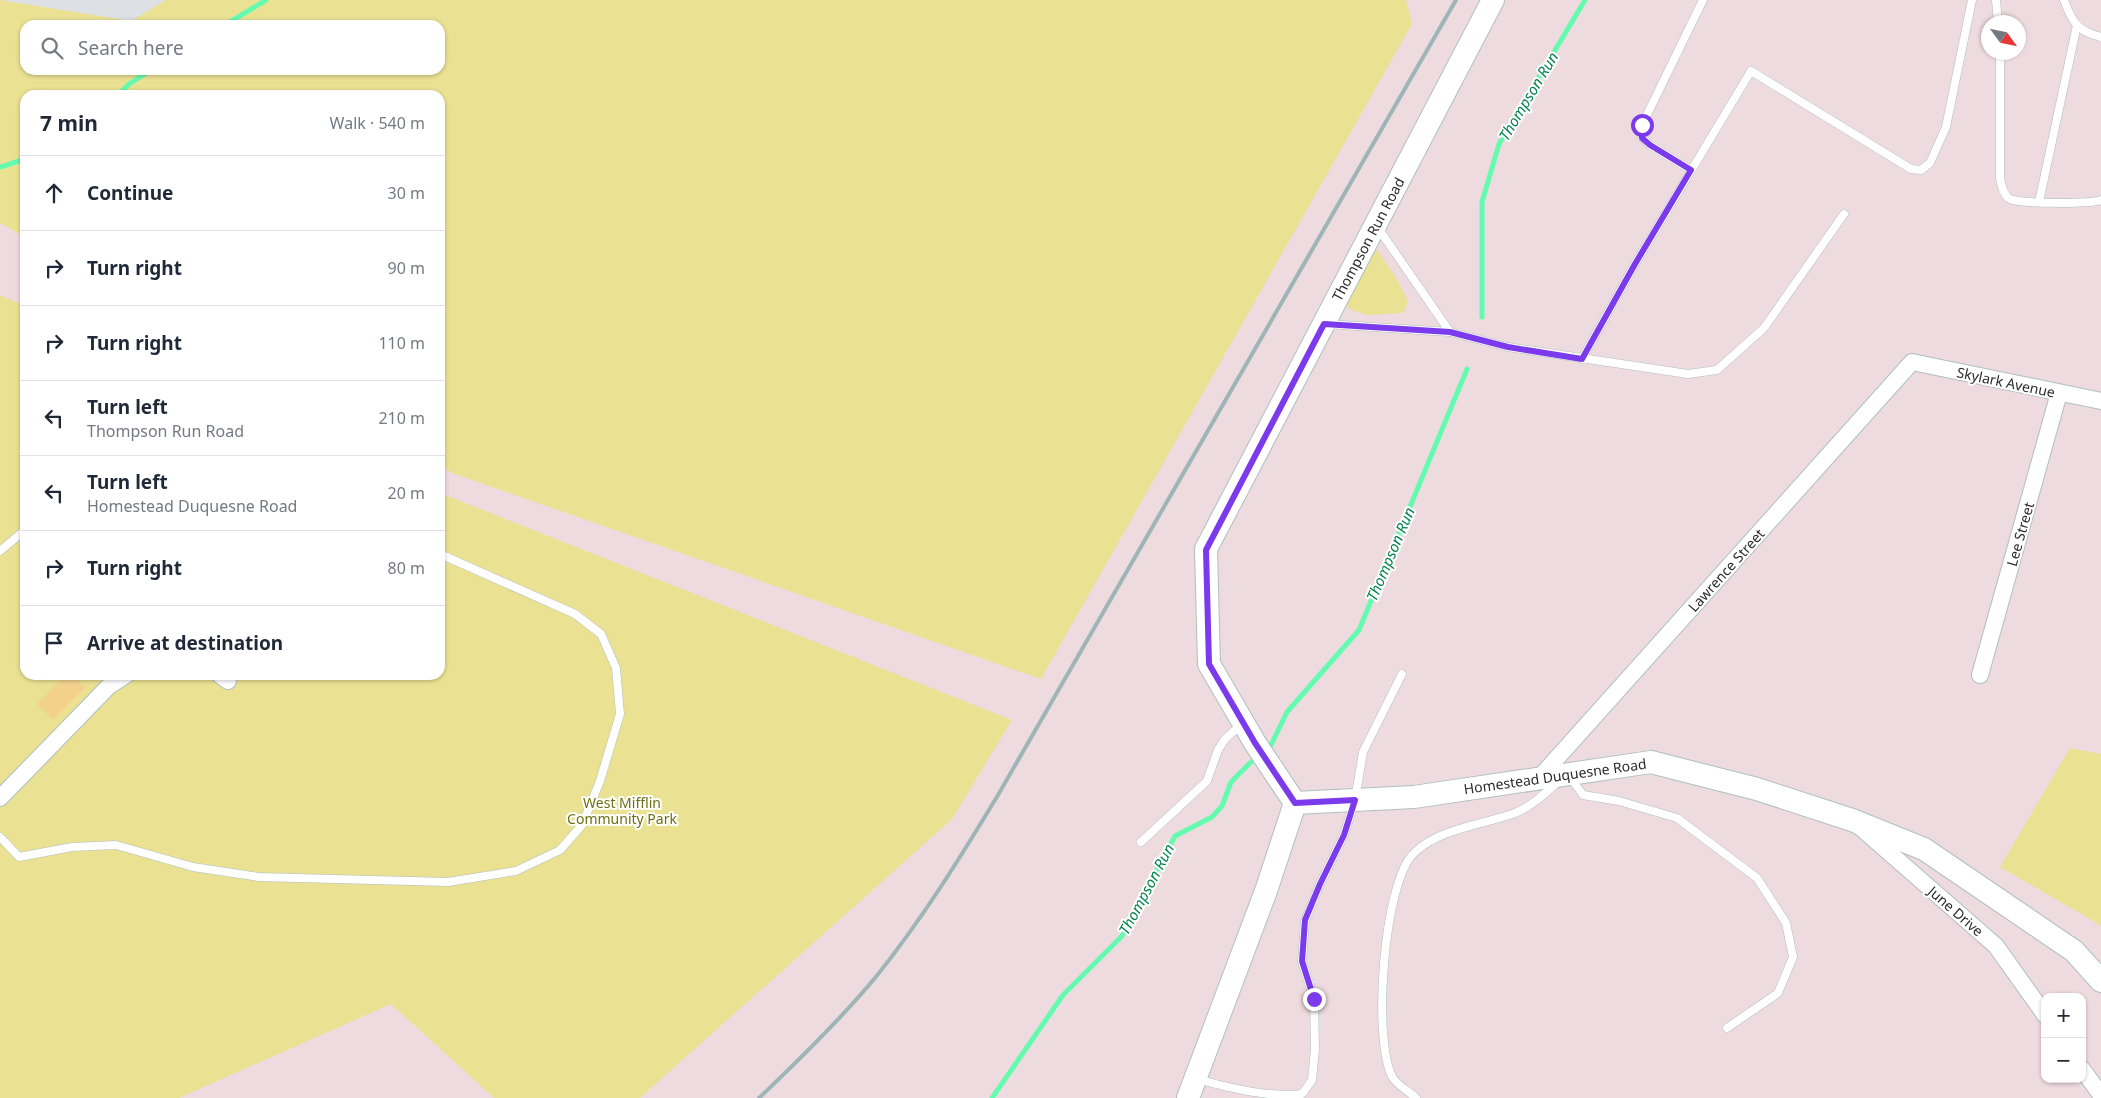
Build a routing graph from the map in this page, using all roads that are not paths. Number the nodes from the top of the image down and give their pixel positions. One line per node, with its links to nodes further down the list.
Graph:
1 (1493, 0): 14 (street, Thompson Run Road)
2 (1703, 0): 10 (lane)
3 (1972, 0): 10 (lane)
4 (1996, 0): 6 (lane)
5 (2064, 0): 7 (lane)
6 (1997, 15)
7 (2077, 25): 8 (lane); 12 (lane)
8 (2101, 37)
9 (2000, 60): 12 (lane)
10 (1691, 170): 17 (lane)
11 (2101, 200): 12 (lane)
12 (2039, 202)
13 (1844, 214): 17 (lane)
14 (1376, 224): 15 (street, Thompson Run Road); 16 (lane)
15 (1324, 324): 16 (lane); 27 (street, Thompson Run Road)
16 (1450, 332): 17 (lane)
17 (1582, 359)
18 (1912, 362): 19 (street, Skylark Avenue); 29 (street, Lawrence Street)
19 (2059, 393): 20 (street, Skylark Avenue); 25 (street, Lee Street)
20 (2101, 401)
21 (20, 534): 22 (lane)
22 (0, 551)
23 (445, 556): 34 (lane)
24 (1402, 674): 31 (lane)
25 (1980, 675)
26 (118, 680): 30 (street)
27 (1243, 723): 32 (street, Thompson Run Road); 35 (lane)
28 (1567, 774): 29 (street, Homestead Duquesne Road); 33 (street, Homestead Duquesne Road); 38 (lane); 42 (lane)
29 (1540, 777): 31 (street, Homestead Duquesne Road)
30 (0, 798)
31 (1355, 800): 32 (street, Homestead Duquesne Road); 40 (lane)
32 (1295, 803): 40 (street)
33 (1852, 820): 36 (street, Homestead Duquesne Road); 37 (street, June Drive)
34 (0, 837)
35 (1141, 842)
36 (2101, 981)
37 (2041, 1009)
38 (1726, 1028)
39 (2086, 1074): 41 (street)
40 (1192, 1088)
41 (2101, 1095)
42 (1416, 1098)

